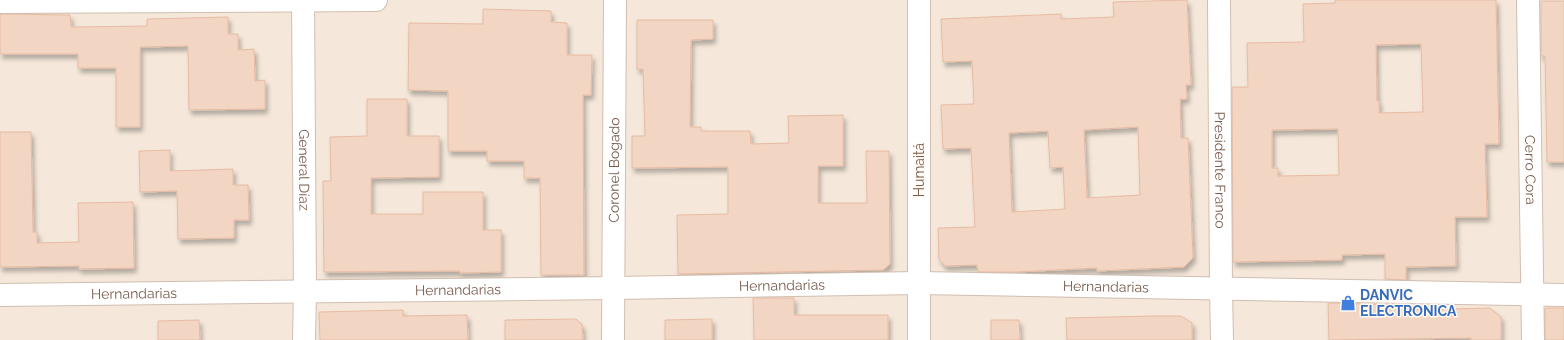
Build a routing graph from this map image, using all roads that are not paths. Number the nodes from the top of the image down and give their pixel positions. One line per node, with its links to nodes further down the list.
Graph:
1 (303, 0): 2 (street); 7 (street); 11 (street, General Díaz)
2 (376, 0)
3 (615, 0): 9 (street, Coronel Bogado)
4 (919, 0): 8 (street, Humaitá)
5 (1219, 0): 10 (street, Presidente Franco)
6 (1528, 0): 13 (street, Cerro Cora)
7 (0, 2)
8 (919, 283): 9 (street, Hernandarias); 10 (street, Hernandarias); 17 (street, Humaitá)
9 (614, 288): 11 (street, Hernandarias); 16 (street, Coronel Bogado)
10 (1220, 289): 13 (street, Hernandarias); 18 (street, Presidente Franco)
11 (305, 291): 12 (street, Hernandarias); 15 (street, General Díaz)
12 (0, 295)
13 (1532, 295): 14 (street, Hernandarias); 19 (street, Cerro Cora)
14 (1564, 295)
15 (304, 340)
16 (613, 340)
17 (919, 340)
18 (1222, 340)
19 (1533, 340)

